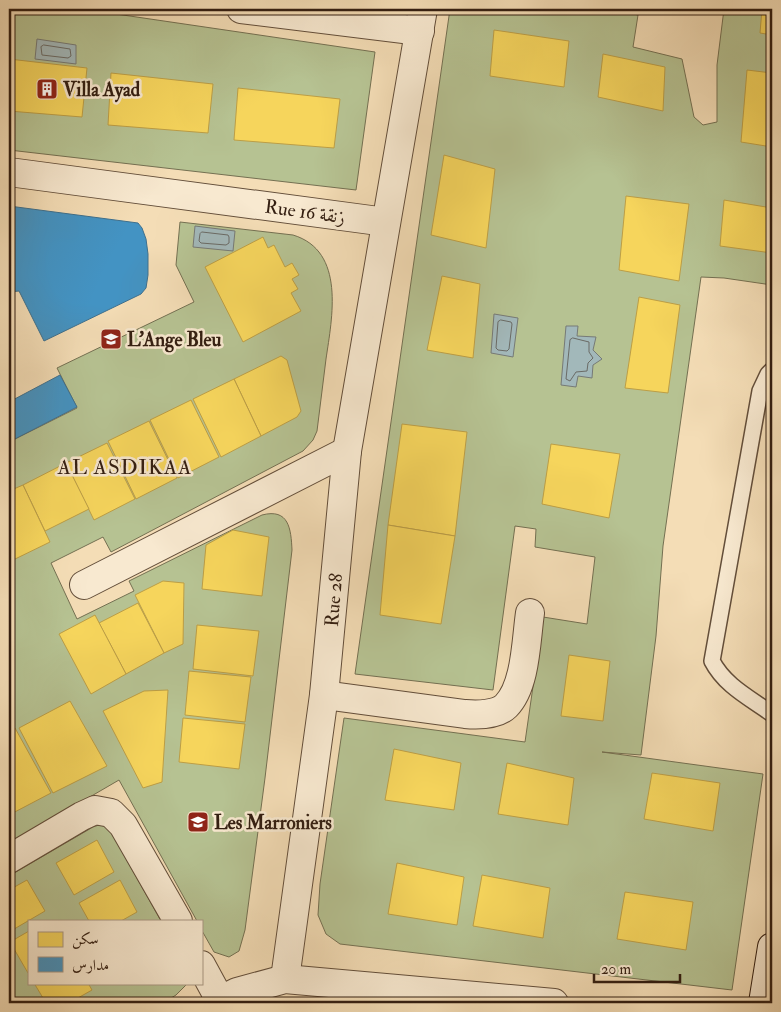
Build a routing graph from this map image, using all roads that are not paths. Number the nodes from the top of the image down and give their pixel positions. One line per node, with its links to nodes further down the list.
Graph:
1 (241, 9): 2 (street)
2 (421, 20): 4 (street)
3 (9, 172): 4 (street, Rue 16 زنقة)
4 (386, 222): 6 (street, Rue 28)
5 (772, 370): 10 (lane)
6 (346, 452): 7 (street); 9 (street, Rue 28)
7 (84, 585)
8 (530, 613): 9 (street)
9 (324, 695): 15 (street, Rue 28)
10 (772, 714)
11 (9, 859): 12 (street)
12 (177, 920)
13 (772, 947): 18 (street)
14 (202, 967): 16 (street)
15 (286, 979): 16 (street); 17 (street)
16 (217, 1002)
17 (554, 1003)
18 (763, 1003)

